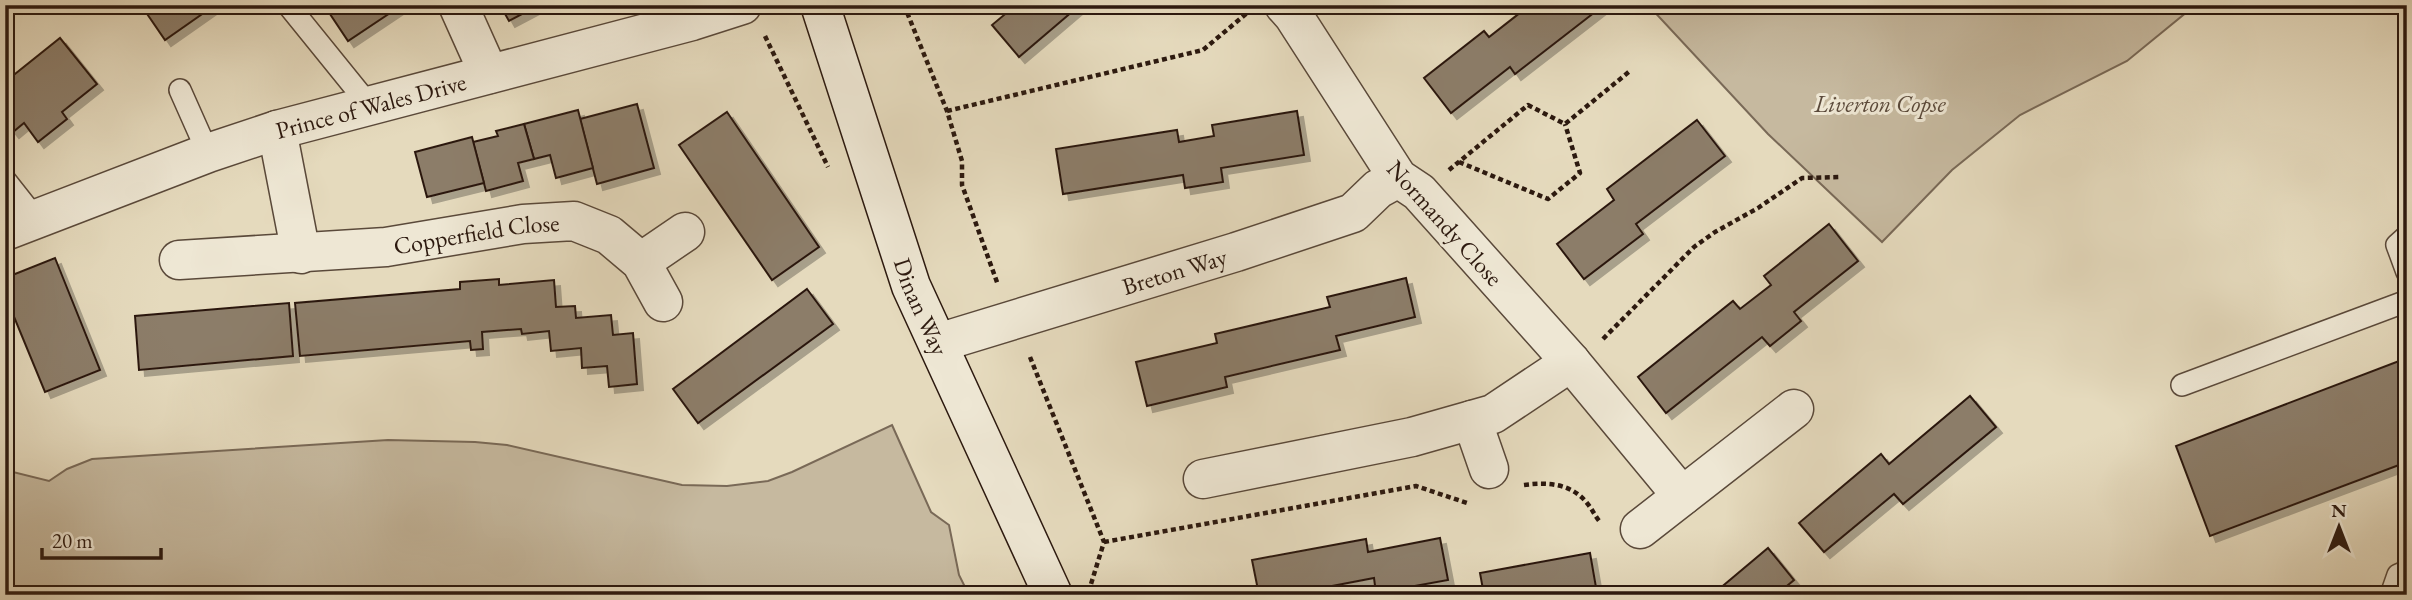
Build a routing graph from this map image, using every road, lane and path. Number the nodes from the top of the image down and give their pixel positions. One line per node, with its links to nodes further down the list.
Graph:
1 (288, 5): 10 (lane)
2 (457, 5): 8 (street)
3 (742, 5): 8 (street, Prince of Wales Drive)
4 (820, 5): 28 (street, Dinan Way)
5 (1255, 5): 11 (path)
6 (1293, 8): 18 (street, Normandy Close)
7 (1630, 71): 12 (path)
8 (489, 75): 10 (street, Prince of Wales Drive)
9 (180, 90): 14 (lane)
10 (369, 105): 13 (street, Prince of Wales Drive)
11 (947, 111)
12 (1564, 124): 15 (path); 15 (path)
13 (277, 130): 14 (street, Prince of Wales Drive); 22 (street)
14 (208, 153): 19 (street, Prince of Wales Drive)
15 (1459, 162): 18 (path)
16 (1841, 177): 29 (path)
17 (5, 180): 19 (lane)
18 (1409, 185): 28 (street, Breton Way); 29 (street, Normandy Close)
19 (20, 225)
20 (685, 232): 24 (street)
21 (2407, 236): 25 (lane)
22 (301, 254): 23 (street, Copperfield Close); 24 (street, Copperfield Close)
23 (179, 260)
24 (641, 262): 27 (street, Copperfield Close)
25 (2407, 272)
26 (2407, 301): 30 (lane)
27 (663, 302)
28 (938, 343): 40 (street, Dinan Way)
29 (1572, 364): 32 (street); 35 (street, Normandy Close)
30 (2182, 385)
31 (1794, 409): 35 (street)
32 (1472, 420): 33 (street); 34 (street)
33 (1489, 469)
34 (1203, 479)
35 (1682, 496): 37 (street)
36 (1474, 506): 38 (path)
37 (1640, 528)
38 (1104, 542)
39 (2407, 571): 41 (lane)
40 (1053, 595)
41 (2391, 595)

